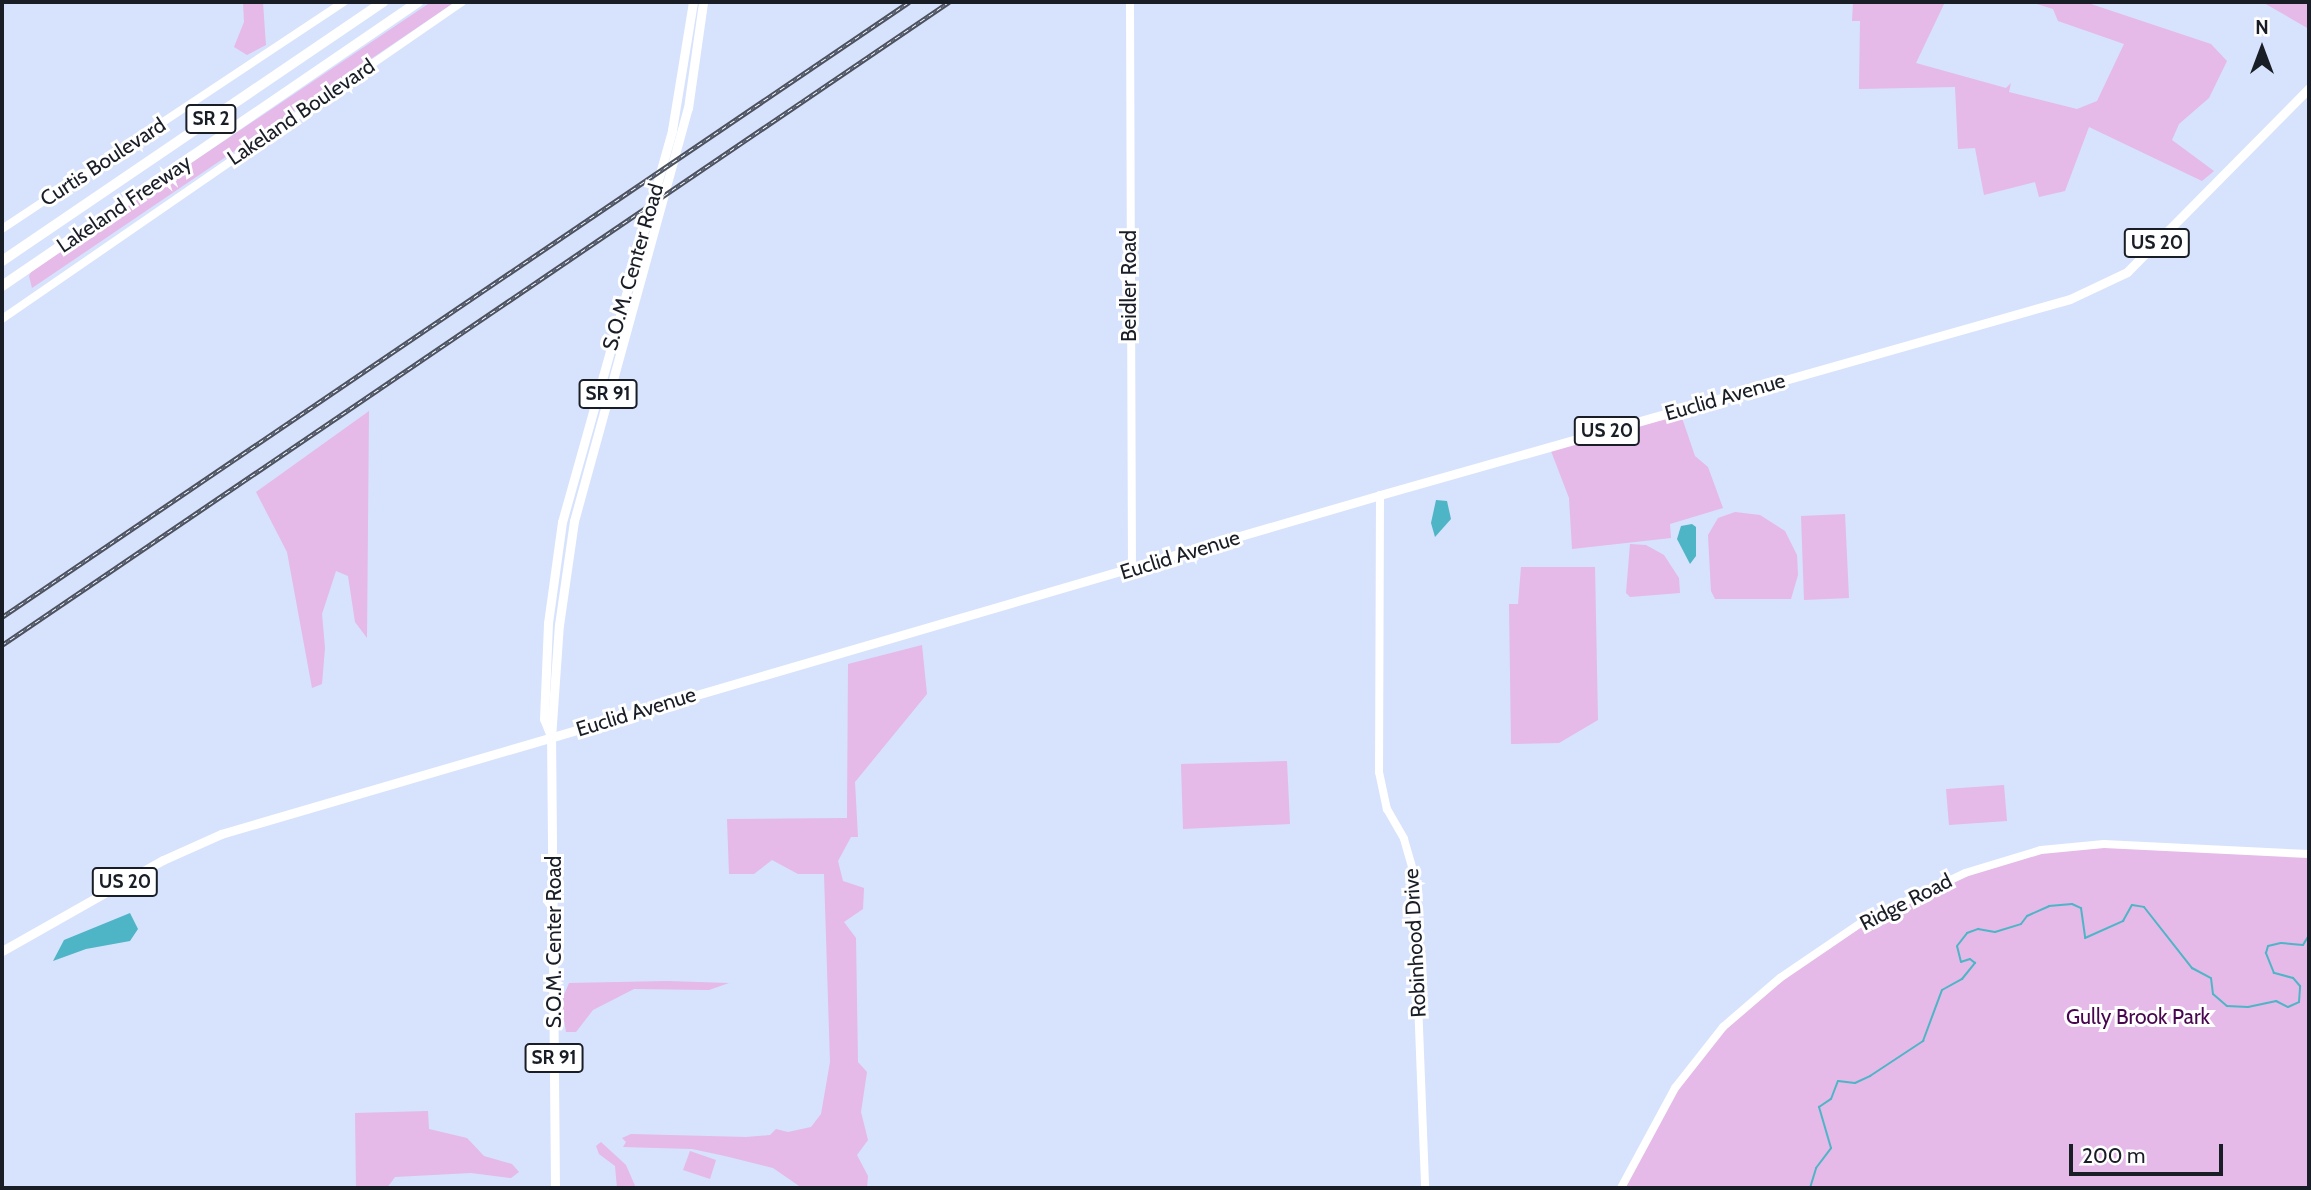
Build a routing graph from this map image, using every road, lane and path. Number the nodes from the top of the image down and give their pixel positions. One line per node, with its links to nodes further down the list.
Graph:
1 (344, 2): 9 (street, Curtis Boulevard)
2 (383, 2): 10 (highway, Lakeland Freeway / SR 2)
3 (418, 2): 11 (highway, Lakeland Freeway / SR 2)
4 (463, 2): 12 (street, Lakeland Boulevard)
5 (693, 2): 15 (main road, S.O.M. Center Road / SR 91)
6 (704, 2): 15 (main road, S.O.M. Center Road / SR 91)
7 (1130, 2): 14 (street, Beidler Road)
8 (2309, 88): 13 (main road, Euclid Avenue / US 20)
9 (2, 229)
10 (2, 261)
11 (4, 284)
12 (2, 319)
13 (1380, 495): 14 (main road, Euclid Avenue / US 20); 19 (street, Robinhood Drive)
14 (1132, 570): 15 (main road, Euclid Avenue / US 20)
15 (551, 738): 17 (main road, Euclid Avenue / US 20); 18 (main road, S.O.M. Center Road / SR 91)
16 (2309, 854): 20 (street, Ridge Road)
17 (2, 951)
18 (555, 1188)
19 (1425, 1188)
20 (1621, 1188)

